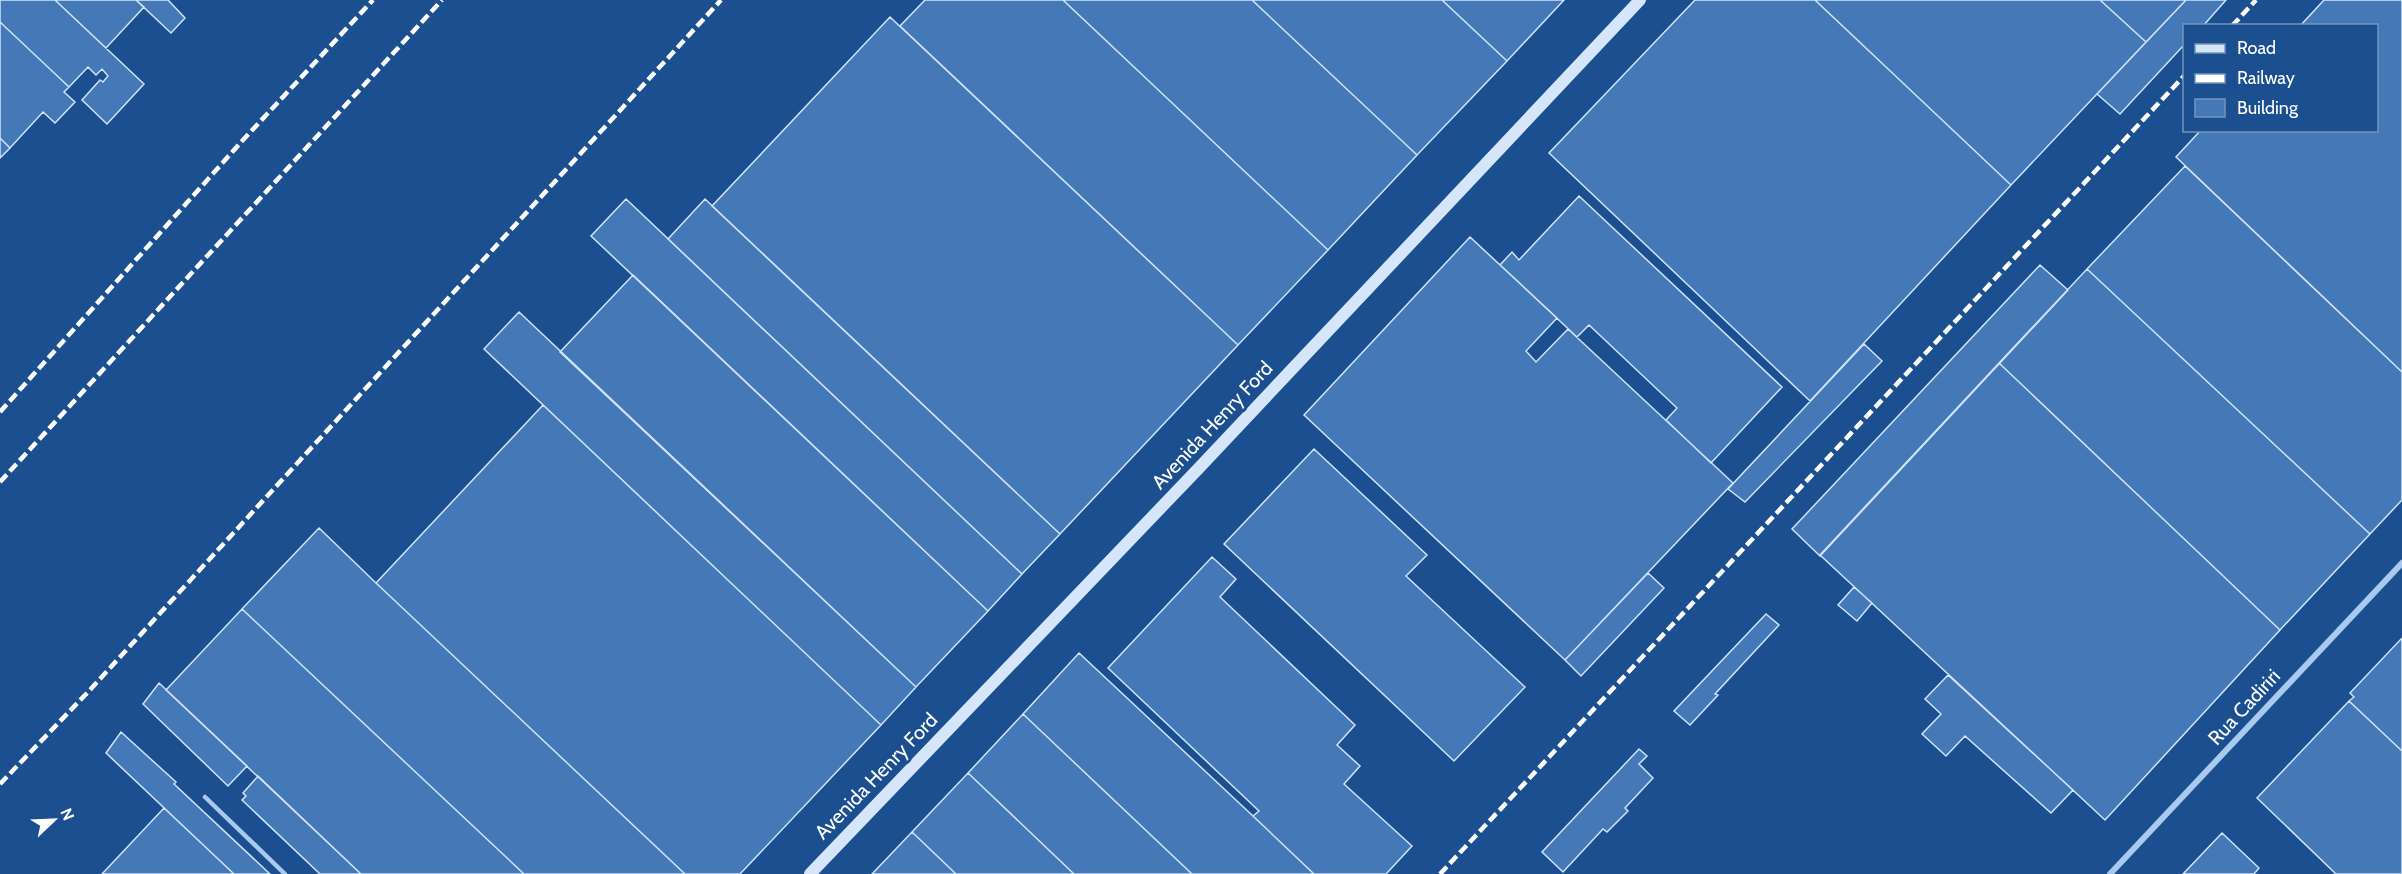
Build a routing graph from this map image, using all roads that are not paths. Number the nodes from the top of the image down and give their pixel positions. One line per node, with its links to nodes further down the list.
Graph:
1 (1640, 0): 5 (street, Avenida Henry Ford)
2 (2402, 562): 6 (street, Rua Cadiriri)
3 (205, 797): 4 (lane)
4 (285, 874)
5 (810, 874)
6 (2110, 874)

